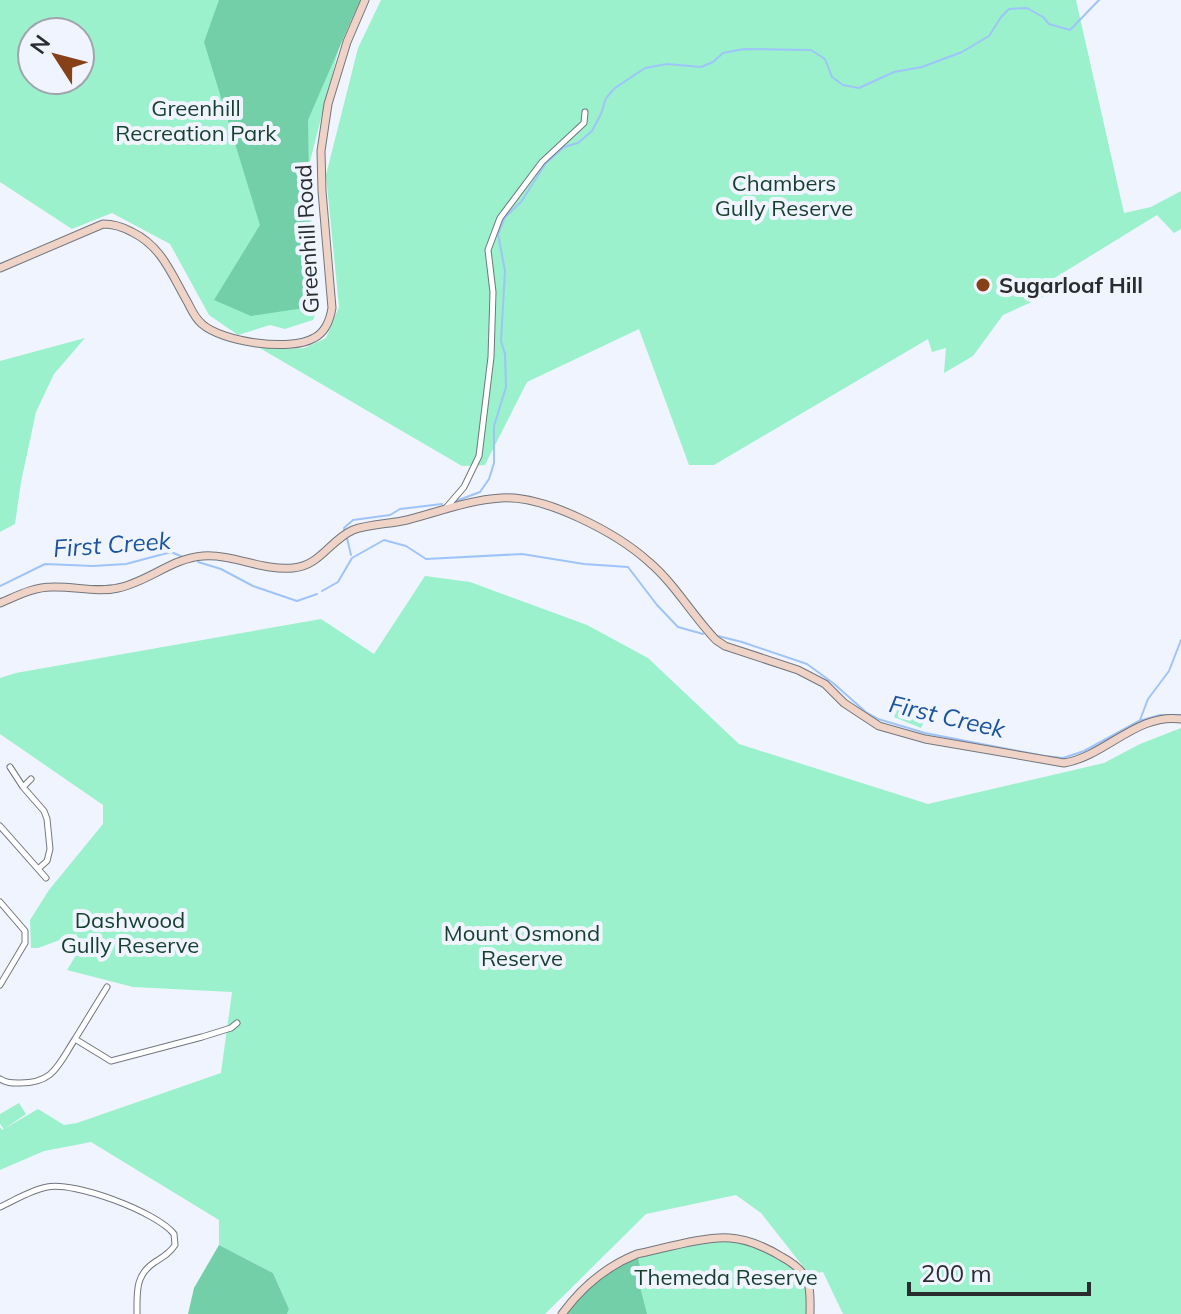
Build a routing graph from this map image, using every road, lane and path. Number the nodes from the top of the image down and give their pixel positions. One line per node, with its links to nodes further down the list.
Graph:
1 (365, 0): 3 (street, Greenhill Road)
2 (585, 112): 4 (street)
3 (0, 268)
4 (444, 510): 5 (street); 6 (street)
5 (0, 603)
6 (1181, 719)
7 (10, 767): 9 (street)
8 (31, 779): 9 (street)
9 (23, 787): 11 (street)
10 (0, 826): 11 (street)
11 (38, 869): 12 (street)
12 (46, 878)
13 (0, 902): 14 (street)
14 (0, 985)
15 (107, 987): 17 (street)
16 (237, 1023): 17 (street)
17 (75, 1039): 18 (street)
18 (0, 1079)
19 (0, 1207): 20 (street)
20 (137, 1314)
21 (562, 1314): 22 (street)
22 (810, 1314)

